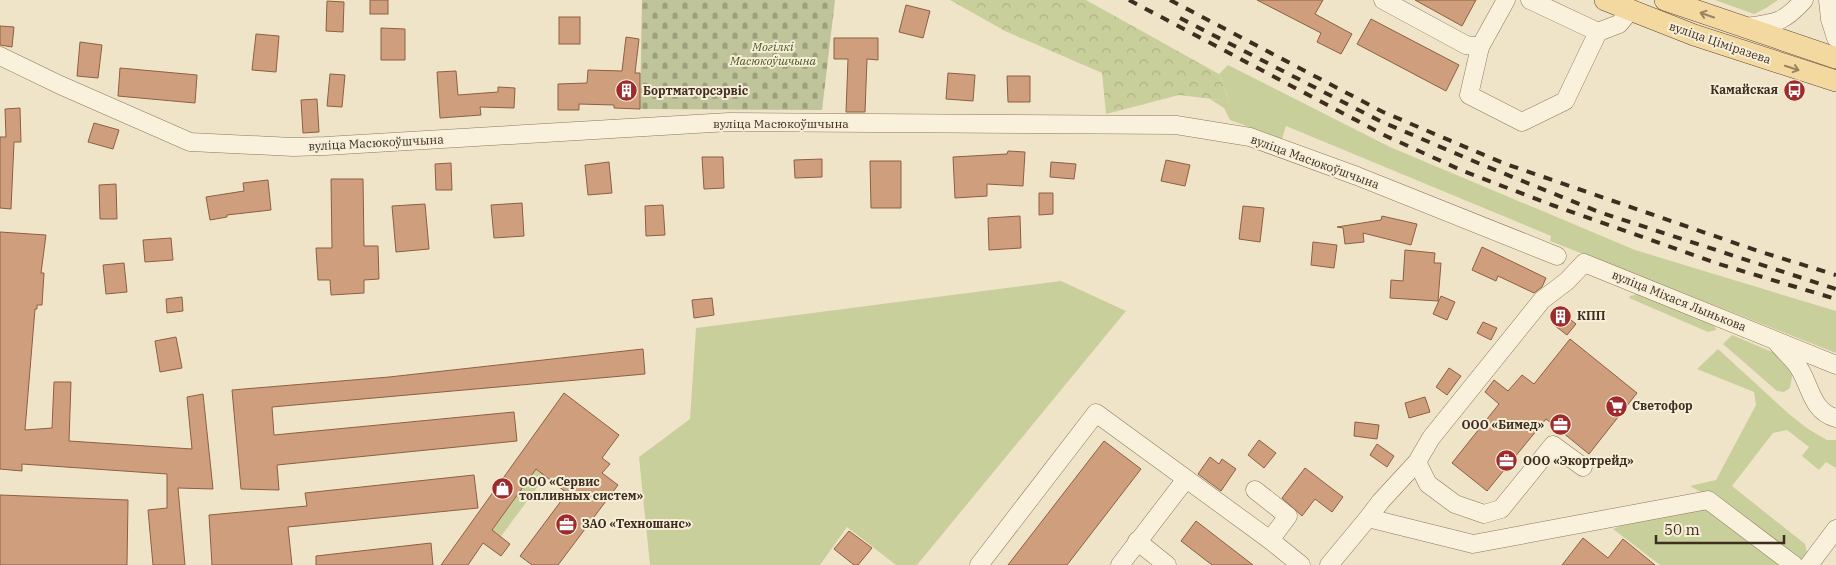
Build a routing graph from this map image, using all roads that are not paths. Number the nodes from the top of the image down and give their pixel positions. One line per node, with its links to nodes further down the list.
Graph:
1 (1383, 0): 12 (street)
2 (1506, 0): 12 (street)
3 (1530, 0): 10 (street)
4 (1605, 0): 8 (main road, вуліца Ціміразева)
5 (1665, 0): 9 (main road, вуліца Ціміразева, one-way to 5)
6 (1804, 0): 9 (street)
7 (1828, 0): 11 (street)
8 (1630, 11): 10 (street); 15 (main road, вуліца Ціміразева, one-way to 15)
9 (1742, 27): 14 (main road, вуліца Ціміразева)
10 (1598, 32): 12 (street)
11 (1836, 38)
12 (1480, 48)
13 (0, 56): 16 (street, вуліца Масюкоўшчына)
14 (1836, 58)
15 (1836, 81)
16 (1557, 256)
17 (1805, 361): 18 (street, вуліца Міхася Лынькова); 19 (street); 20 (street, вуліца Міхася Лынькова)
18 (1836, 366)
19 (1836, 418)
20 (1418, 462): 21 (street); 24 (street)
21 (1583, 467)
22 (1186, 479): 26 (street); 27 (street); 28 (street)
23 (1254, 490): 26 (street)
24 (1368, 518): 32 (street); 33 (street)
25 (1836, 529): 34 (street)
26 (1270, 540): 31 (street)
27 (1137, 542): 29 (street); 30 (street)
28 (979, 565)
29 (1120, 565)
30 (1167, 565)
31 (1301, 565)
32 (1329, 565)
33 (1794, 565)
34 (1808, 565)

